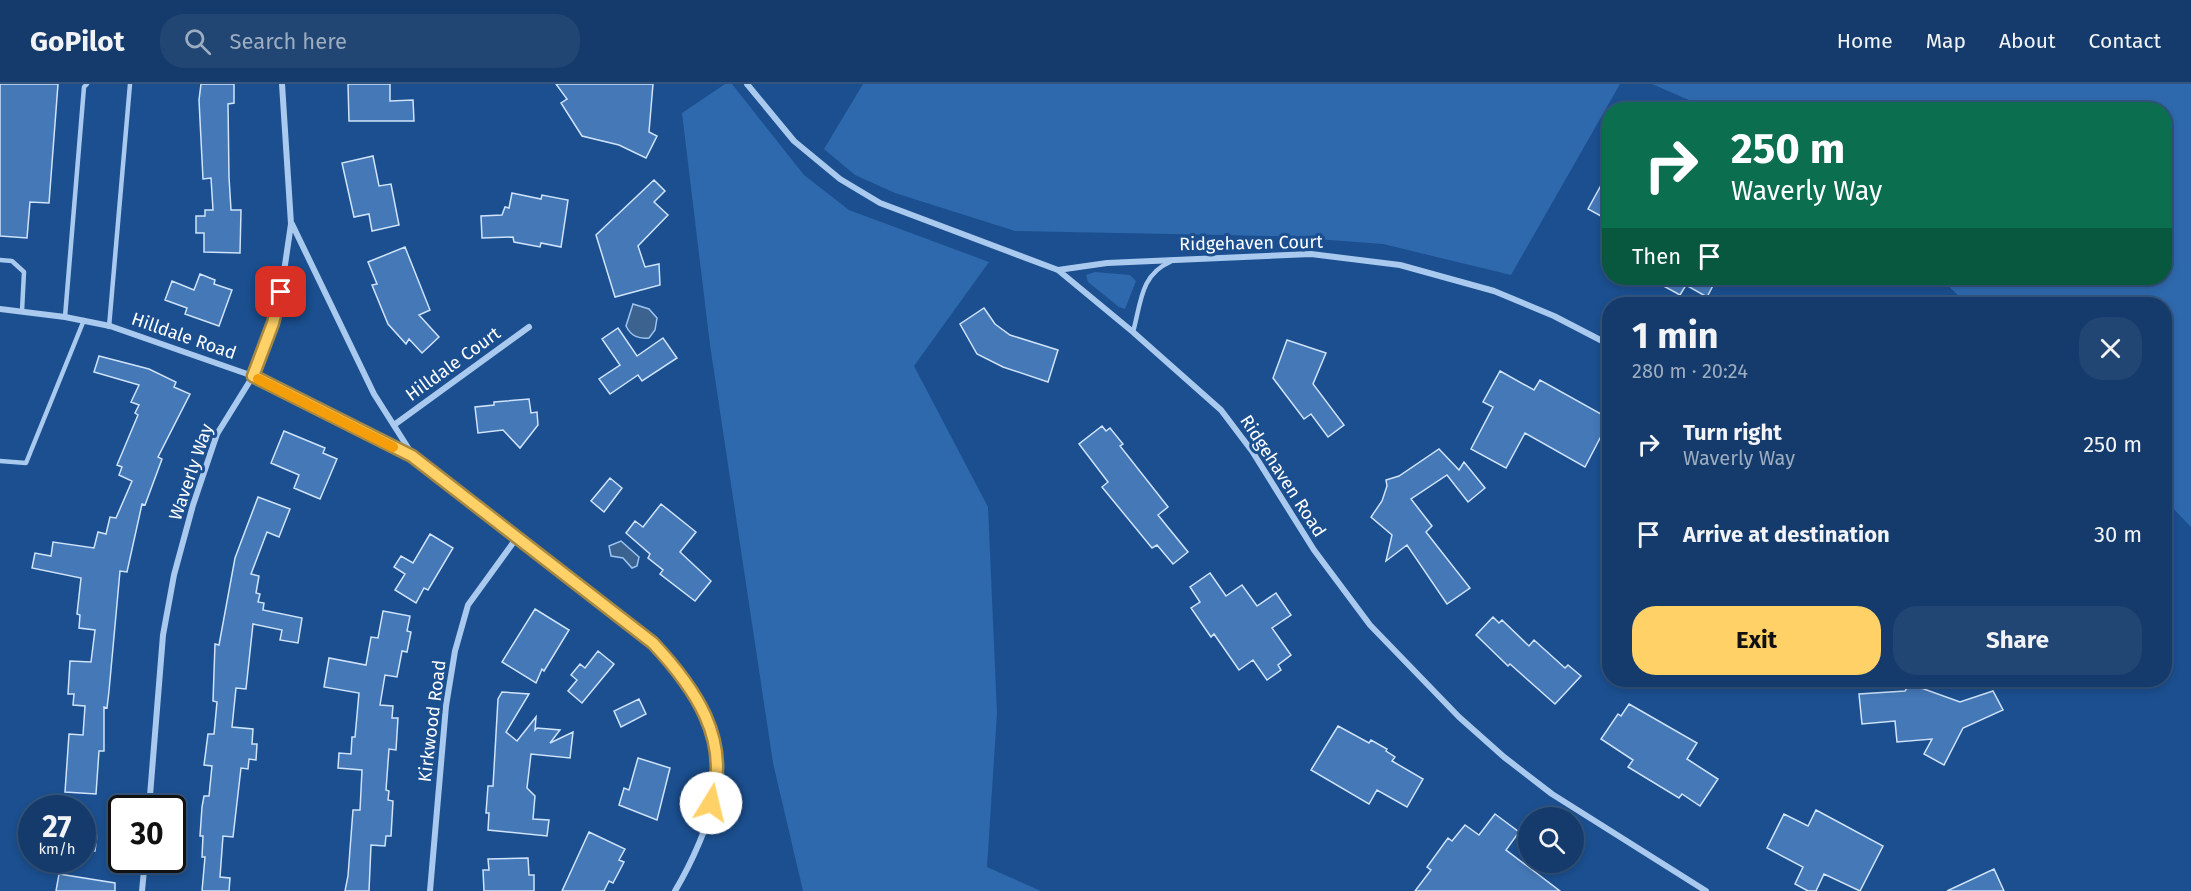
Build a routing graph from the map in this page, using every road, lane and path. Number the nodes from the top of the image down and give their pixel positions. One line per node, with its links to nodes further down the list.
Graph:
1 (87, 84): 11 (lane)
2 (130, 84): 13 (lane)
3 (282, 84): 5 (street, Waverly Way)
4 (747, 84): 8 (street, Ridgehaven Road)
5 (291, 224): 17 (street, Waverly Way); 18 (street, Hilldale Road)
6 (0, 260): 10 (lane)
7 (1175, 260): 8 (street, Ridgehaven Court); 15 (lane); 16 (street, Ridgehaven Court)
8 (1058, 270): 15 (street, Ridgehaven Road)
9 (0, 309): 10 (street, Hilldale Road)
10 (22, 310): 11 (street, Hilldale Road)
11 (65, 317): 12 (street, Hilldale Road)
12 (84, 320): 13 (street, Hilldale Road); 20 (lane)
13 (109, 327): 17 (street, Hilldale Road)
14 (529, 327): 18 (street, Hilldale Court)
15 (1133, 332): 27 (street, Ridgehaven Road)
16 (1602, 341)
17 (253, 376): 19 (street, Hilldale Road); 22 (street, Waverly Way)
18 (394, 426): 19 (street, Hilldale Road)
19 (412, 456): 21 (street, Hilldale Road)
20 (0, 461)
21 (518, 536): 25 (street, Kirkwood Road); 26 (street, Hilldale Road)
22 (150, 795)
23 (144, 873): 24 (street)
24 (142, 891)
25 (430, 891)
26 (675, 891)
27 (1706, 891)

